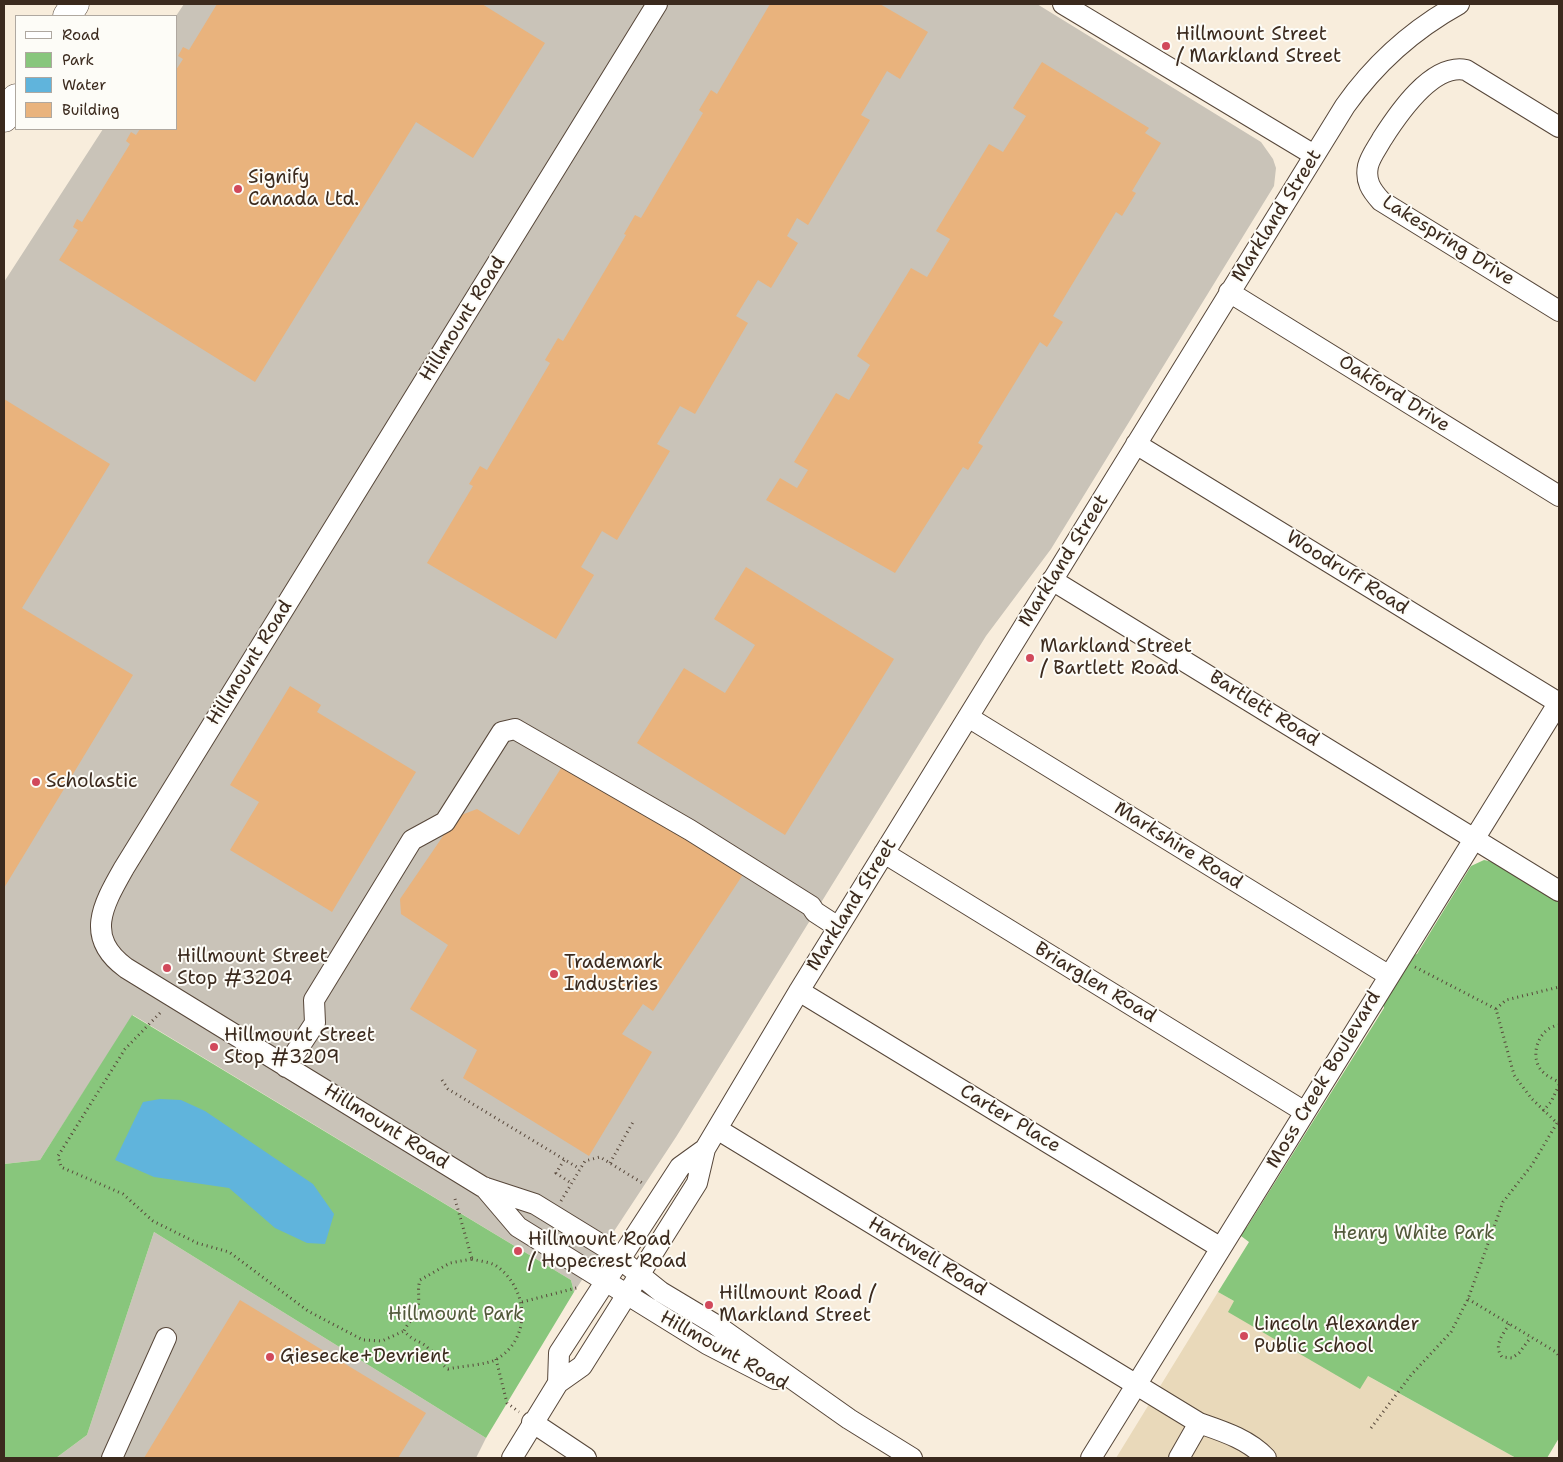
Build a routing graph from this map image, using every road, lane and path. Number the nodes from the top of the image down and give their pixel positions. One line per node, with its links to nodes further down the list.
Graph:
1 (75, 4): 5 (highway)
2 (657, 4): 28 (street, Hillmount Road)
3 (1063, 4): 9 (street)
4 (1459, 4): 9 (street, Markland Street)
5 (69, 15)
6 (15, 100): 7 (highway)
7 (4, 118)
8 (1559, 127): 11 (street, Lakespring Drive)
9 (1314, 156): 10 (street, Markland Street)
10 (1229, 292): 12 (street, Markland Street); 13 (street, Oakford Drive)
11 (1559, 311)
12 (1136, 444): 14 (street, Markland Street); 15 (street, Woodruff Road)
13 (1559, 496)
14 (1052, 580): 16 (street, Markland Street); 17 (street, Bartlett Road)
15 (1559, 702): 17 (street, Moss Creek Boulevard)
16 (968, 717): 18 (street, Markland Street); 22 (street, Markshire Road)
17 (1475, 839): 19 (street, Bartlett Road); 22 (street, Moss Creek Boulevard)
18 (884, 853): 20 (street, Markland Street); 32 (street, Briarglen Road)
19 (1559, 891)
20 (838, 927): 24 (street, Markland Street); 28 (street)
21 (1407, 963): 25 (path)
22 (1388, 975): 32 (street, Moss Creek Boulevard)
23 (1559, 987): 25 (path)
24 (799, 991): 35 (street, Markland Street); 45 (street, Carter Place)
25 (1496, 1009): 31 (path)
26 (160, 1014): 55 (path)
27 (1559, 1024): 30 (path)
28 (286, 1066): 42 (street, Hillmount Road)
29 (442, 1080): 37 (path)
30 (1559, 1084): 31 (path)
31 (1543, 1111): 34 (path)
32 (1306, 1112): 45 (street, Moss Creek Boulevard)
33 (634, 1122): 38 (path)
34 (1558, 1123): 52 (path)
35 (717, 1129): 36 (street, Markland Street); 61 (street, Hartwell Road)
36 (705, 1149): 46 (street, Markland Street); 48 (street, Markland Street)
37 (564, 1160): 39 (path); 40 (path)
38 (610, 1163): 39 (path); 41 (path)
39 (580, 1169): 40 (path)
40 (572, 1183): 44 (path)
41 (644, 1184)
42 (484, 1187): 46 (street, Hillmount Road); 49 (street, Hillmount Road)
43 (455, 1199): 47 (path)
44 (558, 1205)
45 (1221, 1248): 61 (street, Moss Creek Boulevard)
46 (620, 1258): 48 (street, Hillmount Road); 49 (street, Markland Street)
47 (472, 1259): 53 (path); 55 (path)
48 (640, 1275): 51 (street, Markland Street); 62 (street, Hillmount Road)
49 (605, 1281): 51 (street, Hillmount Road); 60 (street, Markland Street)
50 (580, 1287): 53 (path)
51 (626, 1295): 60 (street, Markland Street); 62 (street, Hillmount Road)
52 (1468, 1299): 54 (path); 65 (path)
53 (522, 1302): 59 (path)
54 (1510, 1324): 56 (path); 56 (path)
55 (404, 1331): 59 (path)
56 (1531, 1337): 58 (path)
57 (166, 1338): 66 (street)
58 (1559, 1356)
59 (496, 1360): 63 (path)
60 (558, 1383): 63 (street, Markland Street)
61 (1138, 1386): 64 (street, Hartwell Road); 70 (street, Moss Creek Boulevard)
62 (849, 1419): 69 (street, Hillmount Road)
63 (532, 1422): 67 (street, Markland Street); 68 (street)
64 (1199, 1423): 71 (street); 72 (street, Hartwell Road)
65 (1371, 1428)
66 (112, 1458)
67 (512, 1458)
68 (586, 1458)
69 (912, 1458)
70 (1091, 1458)
71 (1179, 1458)
72 (1266, 1458)

